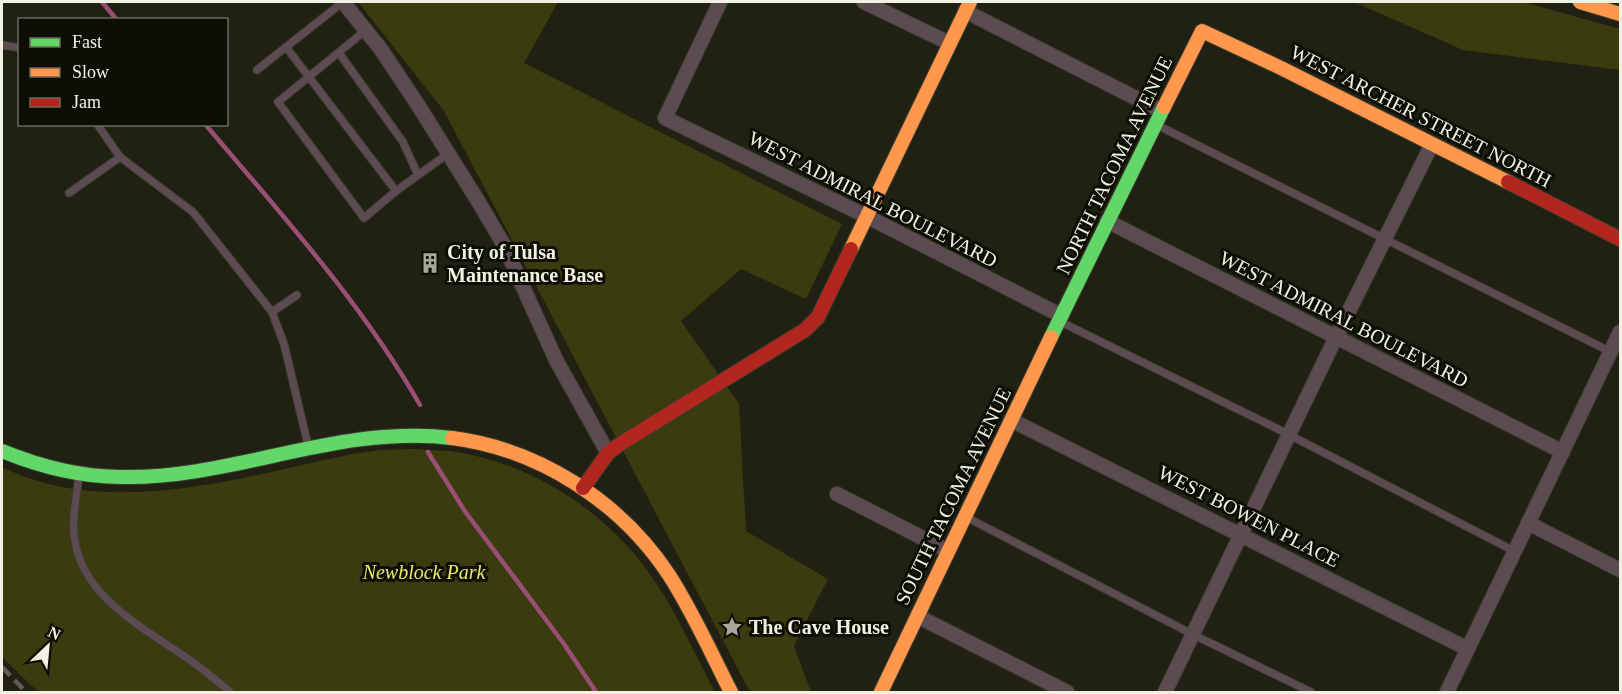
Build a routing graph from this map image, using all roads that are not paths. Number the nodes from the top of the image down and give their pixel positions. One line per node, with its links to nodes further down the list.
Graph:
1 (343, 2): 7 (street); 11 (lane)
2 (720, 2): 24 (street, WEST ADMIRAL BOULEVARD)
3 (864, 2): 9 (street)
4 (1580, 2): 6 (main road)
5 (968, 6): 9 (main road); 16 (street)
6 (1620, 14)
7 (366, 30): 13 (lane); 19 (street)
8 (1202, 30): 16 (main road, NORTH TACOMA AVENUE); 18 (main road, WEST ARCHER STREET NORTH)
9 (949, 43): 24 (main road)
10 (2, 45): 12 (lane)
11 (286, 47): 14 (lane); 15 (lane)
12 (18, 48)
13 (339, 53): 15 (lane); 21 (lane)
14 (257, 70)
15 (308, 78): 22 (lane); 22 (lane)
16 (1158, 117): 25 (main road, NORTH TACOMA AVENUE); 26 (lane)
17 (98, 126): 20 (lane)
18 (1432, 144): 26 (street); 27 (main road, WEST ARCHER STREET NORTH)
19 (449, 153): 21 (lane); 39 (street)
20 (120, 158): 23 (lane); 29 (lane)
21 (418, 175): 22 (lane)
22 (396, 191)
23 (69, 193)
24 (866, 216): 30 (street, WEST ADMIRAL BOULEVARD); 39 (main road)
25 (1107, 221): 30 (main road, NORTH TACOMA AVENUE); 32 (street, WEST ADMIRAL BOULEVARD)
26 (1384, 239): 32 (street); 33 (lane)
27 (1620, 239)
28 (297, 295): 29 (lane)
29 (272, 312): 36 (lane)
30 (1061, 319): 34 (main road, SOUTH TACOMA AVENUE); 35 (lane)
31 (1620, 332): 33 (street)
32 (1336, 337): 35 (street); 38 (street, WEST ADMIRAL BOULEVARD)
33 (1611, 352): 38 (street)
34 (1011, 420): 43 (main road, SOUTH TACOMA AVENUE); 45 (street, WEST BOWEN PLACE)
35 (1289, 435): 45 (street); 47 (lane)
36 (308, 448): 40 (main road); 41 (main road)
37 (2, 451): 40 (main road)
38 (1563, 452): 44 (street)
39 (608, 453): 41 (main road)
40 (79, 475): 52 (lane)
41 (582, 488): 53 (main road)
42 (837, 494): 46 (street)
43 (966, 516): 46 (main road, SOUTH TACOMA AVENUE); 50 (lane)
44 (1527, 523): 47 (street); 48 (street)
45 (1242, 534): 50 (street); 51 (street, WEST BOWEN PLACE)
46 (948, 551): 49 (main road, SOUTH TACOMA AVENUE)
47 (1515, 551): 51 (street)
48 (1620, 570)
49 (917, 616): 54 (main road, SOUTH TACOMA AVENUE); 55 (street)
50 (1194, 635): 56 (street); 57 (lane)
51 (1468, 649): 58 (street)
52 (230, 693)
53 (730, 693)
54 (881, 693)
55 (1067, 693)
56 (1165, 693)
57 (1311, 693)
58 (1447, 693)

